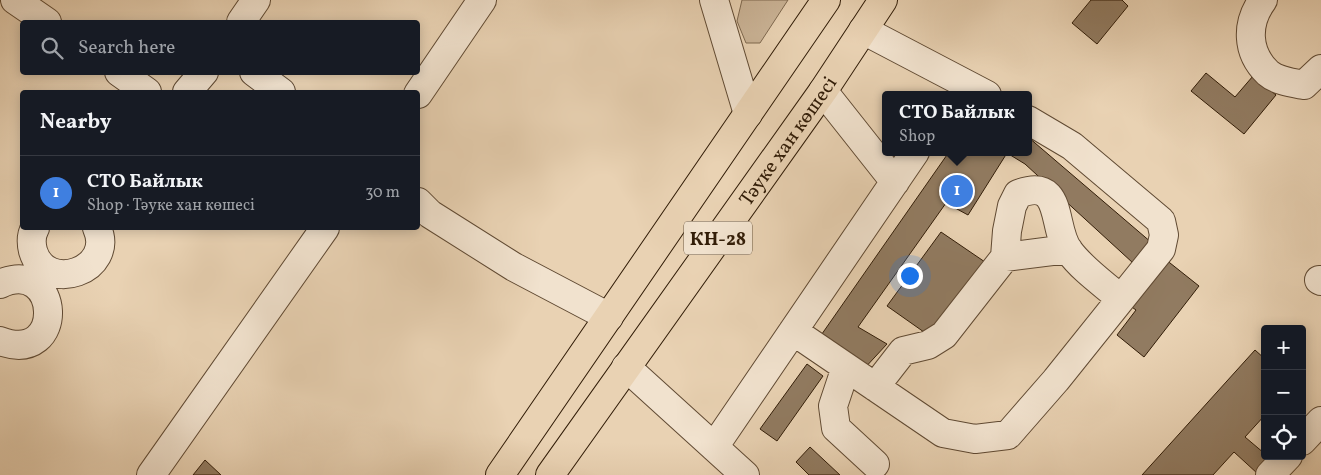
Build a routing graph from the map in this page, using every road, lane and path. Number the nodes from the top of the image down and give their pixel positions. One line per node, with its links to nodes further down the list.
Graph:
1 (15, 0): 7 (lane)
2 (482, 0): 17 (lane)
3 (714, 0): 19 (lane)
4 (826, 0): 19 (main road, КН-28)
5 (884, 0): 8 (main road, Тәуке хан көшесі / КН-28)
6 (1263, 0): 9 (lane)
7 (44, 20)
8 (864, 30): 13 (lane); 18 (main road, Тәуке хан көшесі / КН-28)
9 (1321, 69)
10 (123, 75): 14 (lane)
11 (201, 75): 15 (lane)
12 (258, 75): 16 (lane)
13 (959, 88)
14 (145, 90)
15 (189, 90)
16 (278, 90)
17 (420, 91)
18 (823, 91): 22 (lane); 35 (main road, Тәуке хан көшесі / КН-28)
19 (748, 114): 32 (main road, КН-28)
20 (1032, 122): 31 (lane)
21 (912, 156): 22 (lane)
22 (895, 182): 33 (lane)
23 (420, 204): 32 (lane)
24 (35, 230): 29 (lane)
25 (97, 230): 29 (lane)
26 (324, 230): 43 (lane)
27 (1068, 250): 28 (lane); 28 (lane); 31 (lane)
28 (1005, 257): 37 (lane)
29 (38, 275): 30 (lane); 34 (lane)
30 (0, 284)
31 (1121, 299): 37 (lane)
32 (609, 317): 44 (main road, КН-28)
33 (793, 331): 36 (lane); 40 (lane)
34 (0, 341)
35 (626, 367): 40 (lane); 45 (main road, Тәуке хан көшесі / КН-28)
36 (846, 367): 37 (lane); 42 (lane)
37 (875, 387)
38 (1321, 421): 39 (lane)
39 (1306, 437)
40 (714, 447): 46 (lane)
41 (1284, 460): 47 (lane)
42 (875, 464)
43 (151, 475)
44 (500, 475)
45 (550, 475)
46 (745, 475)
47 (1270, 475)

